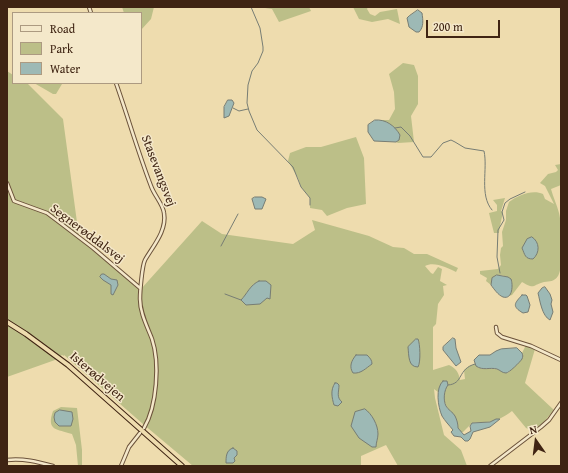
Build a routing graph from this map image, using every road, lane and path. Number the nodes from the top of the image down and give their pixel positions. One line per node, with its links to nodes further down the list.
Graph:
1 (116, 84): 3 (street, Stasevangsvej)
2 (7, 183): 3 (street, Segnerøddalsvej)
3 (140, 288): 8 (street, Stasevangsvej)
4 (7, 322): 13 (highway, Isterødvejen)
5 (496, 327): 6 (street)
6 (561, 360)
7 (561, 403): 14 (street)
8 (144, 428)
9 (140, 433): 12 (street)
10 (7, 460): 11 (street)
11 (53, 466)
12 (121, 466)
13 (184, 466)
14 (490, 466)

